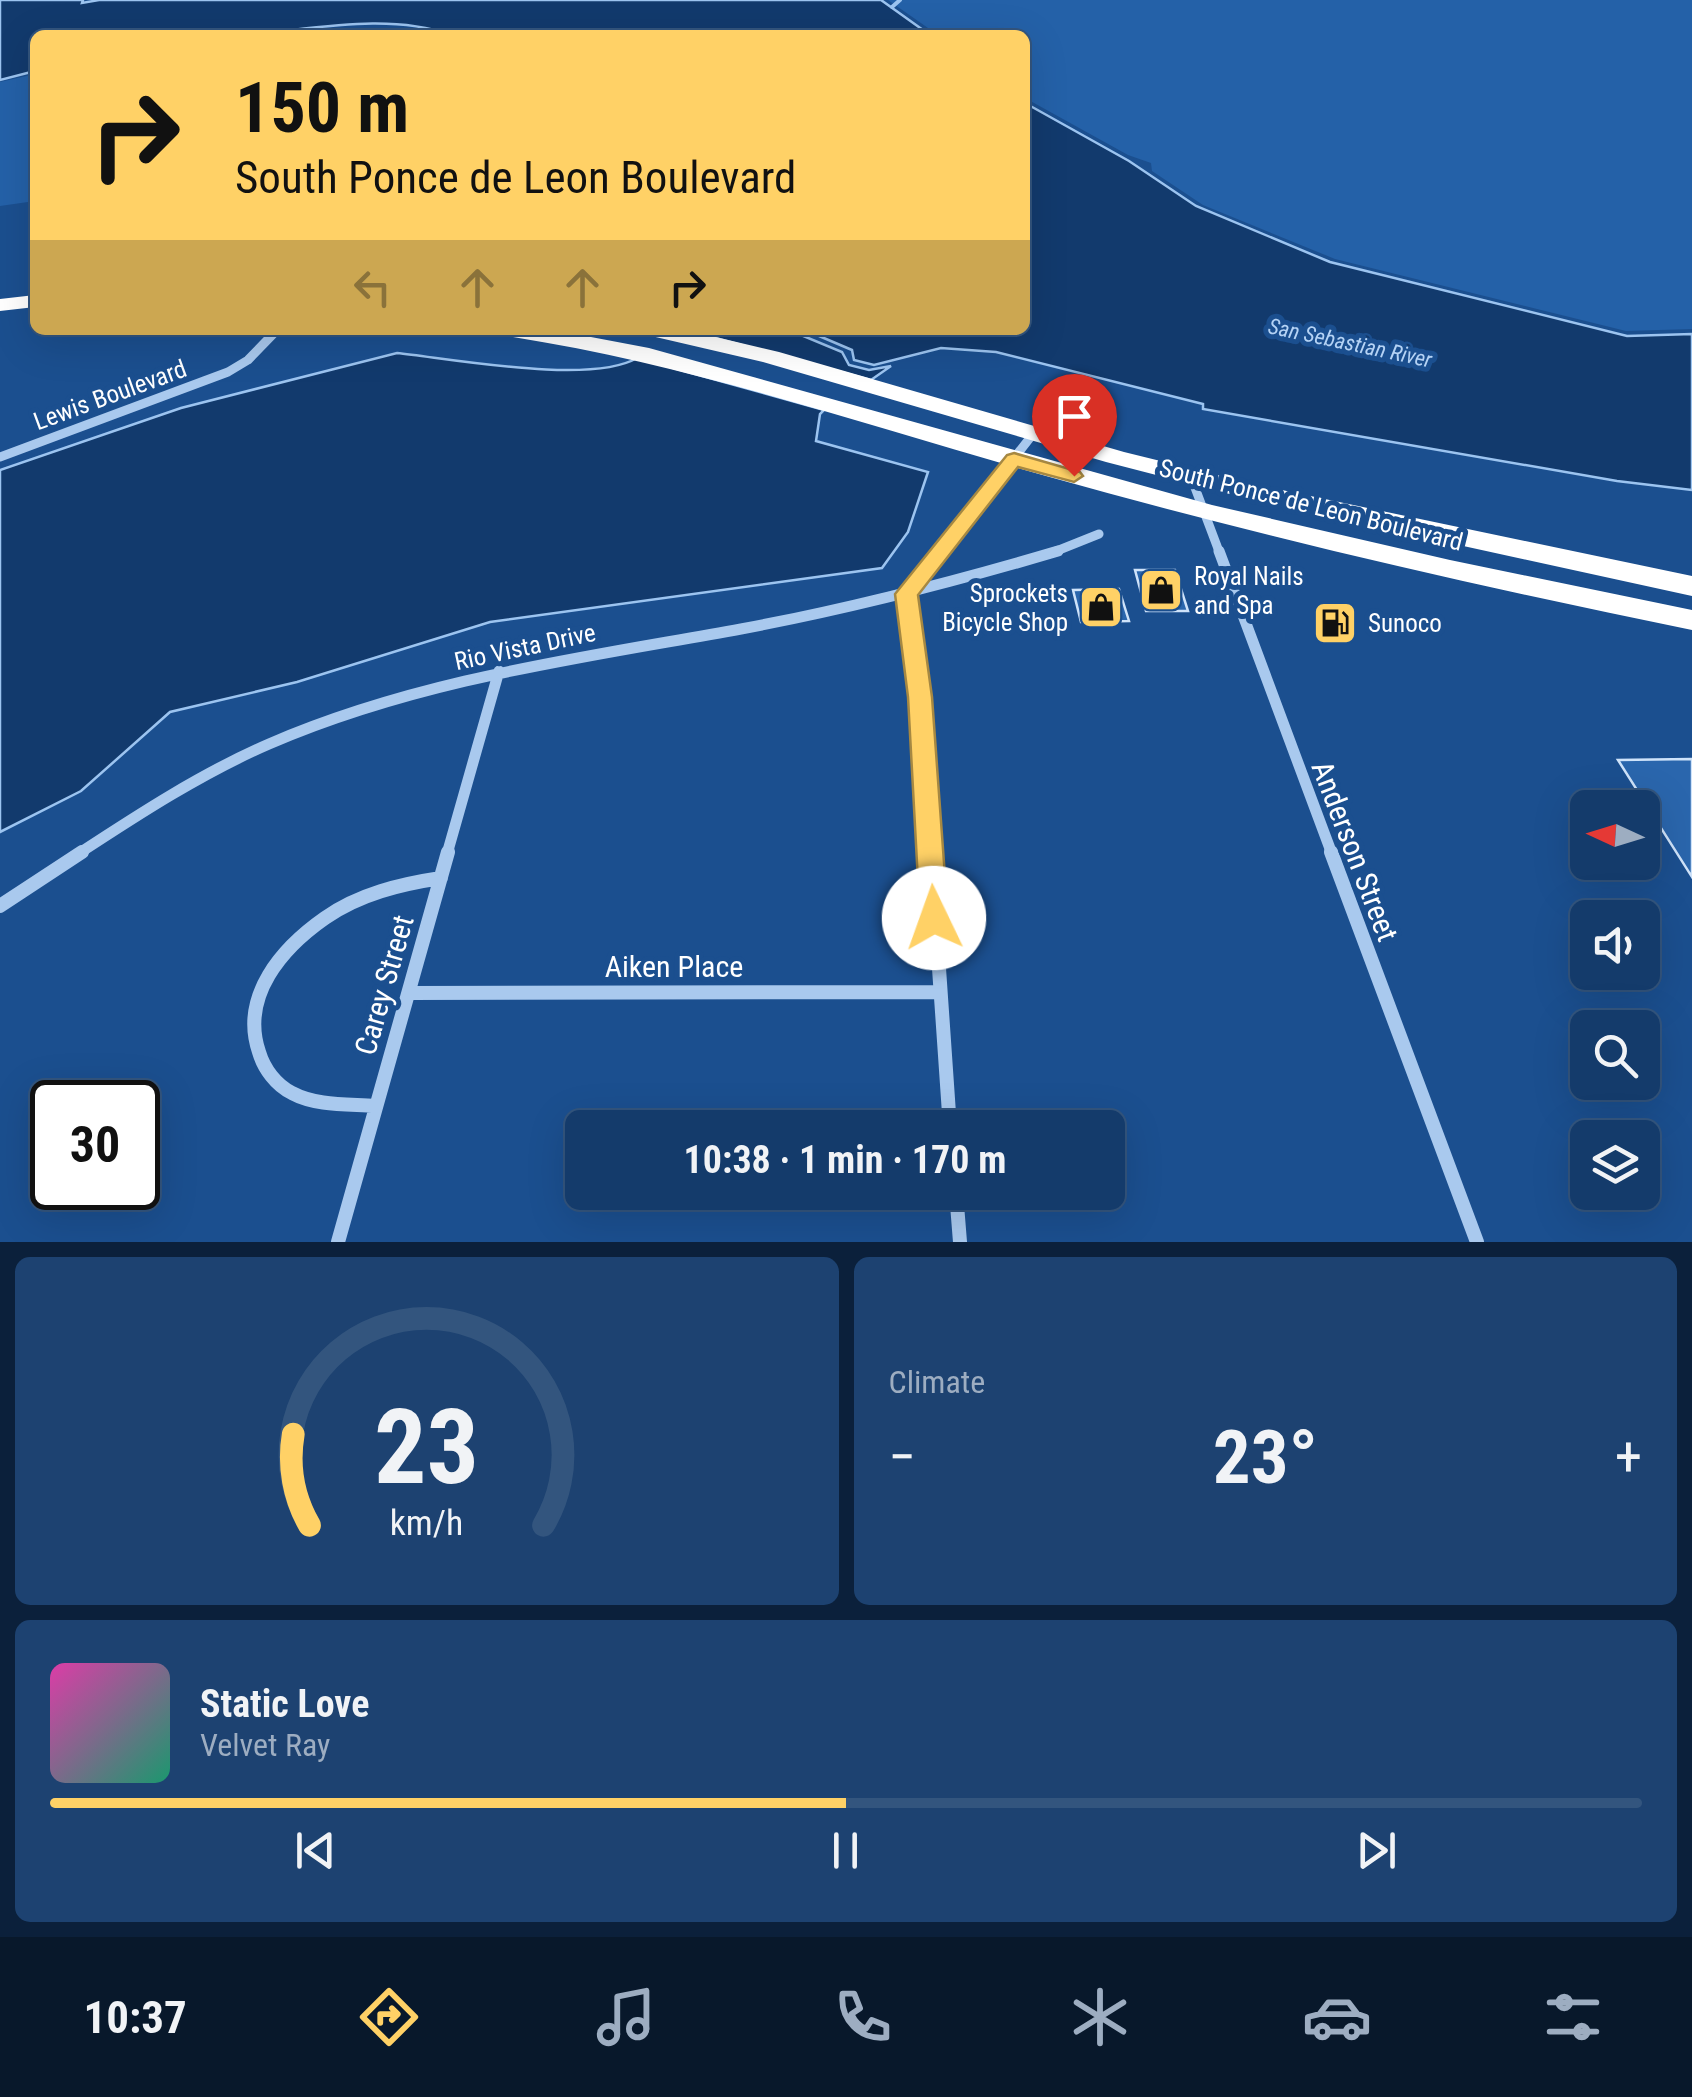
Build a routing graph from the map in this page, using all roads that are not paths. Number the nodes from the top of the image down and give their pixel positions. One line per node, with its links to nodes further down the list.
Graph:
1 (30, 302): 2 (highway)
2 (0, 305)
3 (30, 321): 4 (highway)
4 (0, 324)
5 (272, 335): 9 (street, Lewis Boulevard)
6 (546, 335): 10 (highway, South Ponce de Leon Boulevard)
7 (675, 335): 8 (highway, South Ponce de Leon Boulevard)
8 (1033, 434): 10 (street); 11 (highway, South Ponce de Leon Boulevard)
9 (0, 457)
10 (1014, 459): 12 (highway, South Ponce de Leon Boulevard); 15 (street)
11 (1192, 477): 12 (street, Anderson Street); 14 (highway, South Ponce de Leon Boulevard)
12 (1202, 511): 16 (highway, South Ponce de Leon Boulevard); 27 (street, Anderson Street)
13 (1099, 534): 15 (street, Rio Vista Drive)
14 (1692, 586)
15 (906, 594): 17 (street, Rio Vista Drive); 21 (street)
16 (1692, 620)
17 (499, 671): 18 (street, Carey Street); 19 (street, Rio Vista Drive)
18 (442, 878): 20 (street, Carey Street); 22 (street, Carey Street)
19 (0, 906)
20 (409, 992): 21 (street, Aiken Place); 22 (street, Carey Street)
21 (939, 992): 23 (street)
22 (375, 1106): 25 (street, Carey Street)
23 (949, 1110)
24 (957, 1210): 26 (street)
25 (338, 1242)
26 (960, 1242)
27 (1476, 1242)

